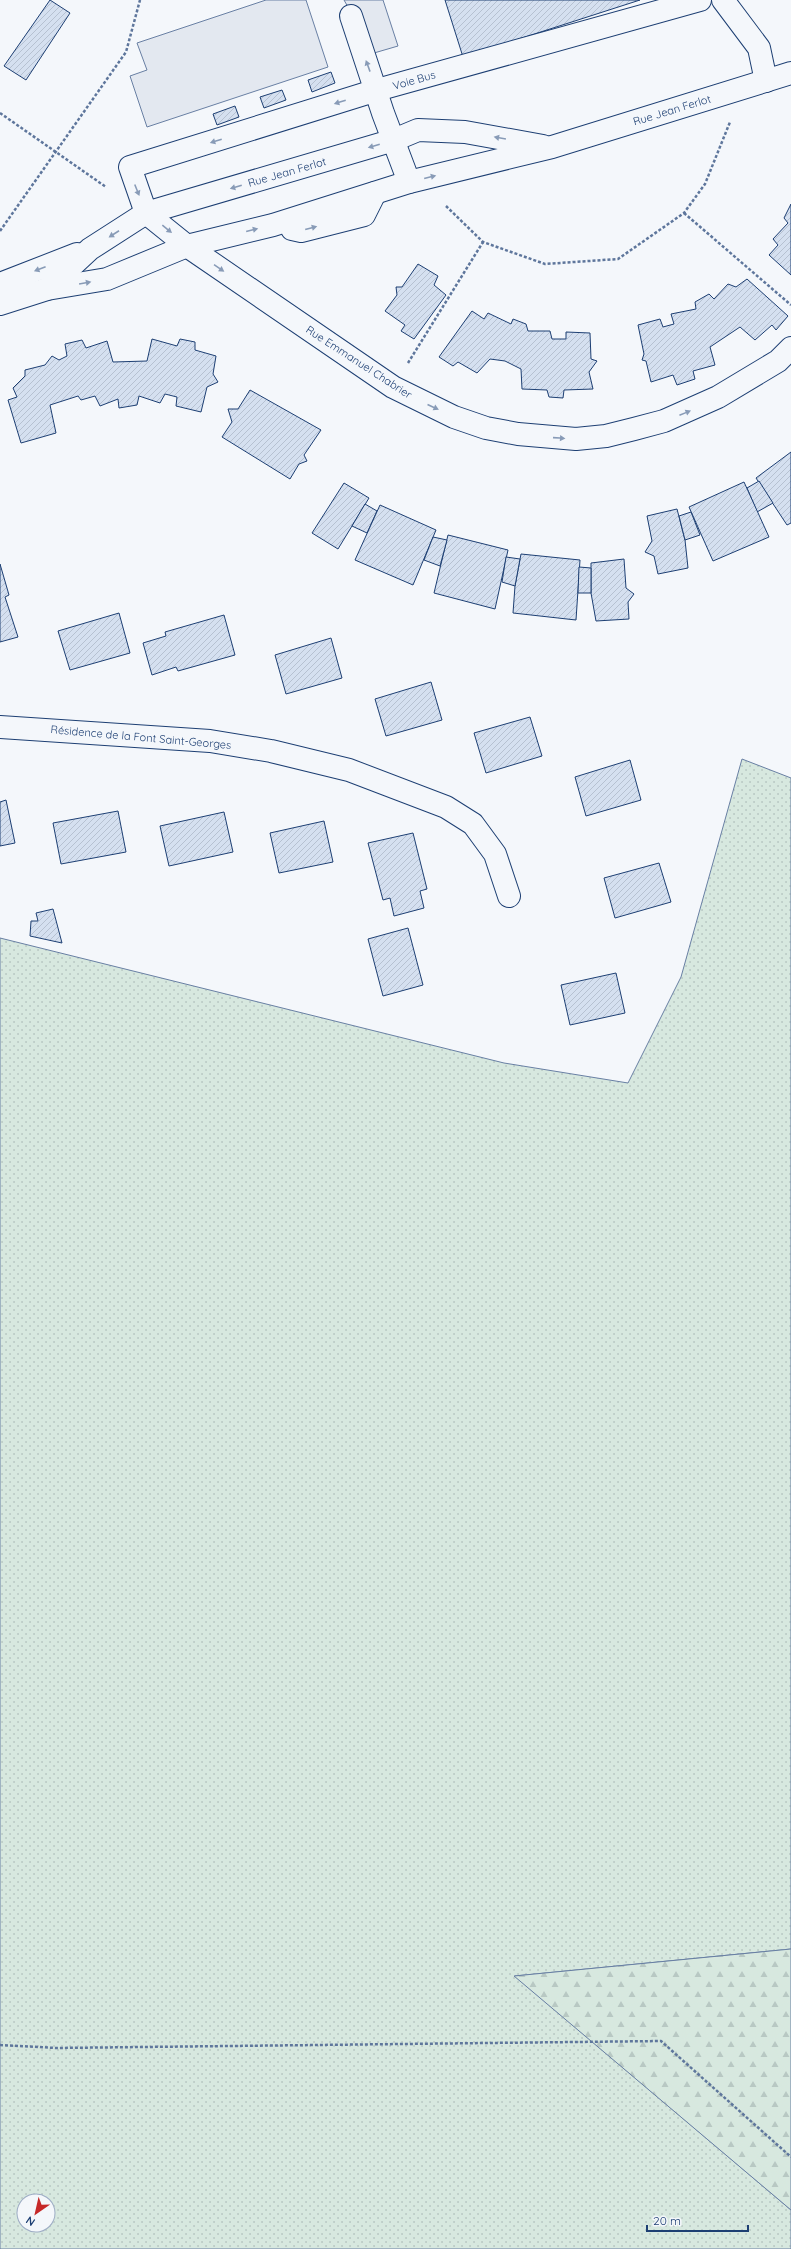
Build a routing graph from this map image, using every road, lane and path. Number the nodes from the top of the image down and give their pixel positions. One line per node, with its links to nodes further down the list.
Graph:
1 (140, 0): 12 (path)
2 (700, 0): 7 (street, Voie Bus)
3 (723, 0): 6 (street)
4 (351, 16): 7 (street, one-way to 4)
5 (791, 73): 6 (street, Rue Jean Ferlot)
6 (766, 81): 8 (street, Rue Jean Ferlot)
7 (377, 90): 10 (street); 13 (street, Voie Bus, one-way to 13)
8 (725, 94): 11 (street, Rue Jean Ferlot); 17 (path)
9 (0, 113): 12 (path)
10 (394, 140): 11 (street, Rue Jean Ferlot, one-way to 10); 14 (street); 16 (street, Rue Jean Ferlot, one-way to 16)
11 (552, 148): 14 (street, Rue Jean Ferlot, one-way to 11)
12 (56, 152): 13 (path); 18 (path)
13 (132, 176): 16 (street, one-way to 16)
14 (409, 182): 20 (street, Rue Jean Ferlot, one-way to 14)
15 (446, 206): 19 (path)
16 (146, 213): 20 (street, Rue Emmanuel Chabrier, one-way to 20); 21 (street, Rue Jean Ferlot, one-way to 21)
17 (684, 214): 19 (path); 25 (path)
18 (0, 232)
19 (483, 242): 27 (path)
20 (187, 246): 23 (street, Rue Jean Ferlot, one-way to 20); 27 (street, Rue Emmanuel Chabrier, one-way to 27)
21 (90, 249): 22 (street, one-way to 22); 23 (street, Rue Jean Ferlot)
22 (0, 284)
23 (46, 290): 24 (street, Rue Jean Ferlot)
24 (0, 304)
25 (791, 305)
26 (791, 348): 27 (street, Rue Emmanuel Chabrier, one-way to 26)
27 (393, 387)
28 (0, 727): 29 (street, Résidence de la Font Saint-Georges)
29 (509, 896)
30 (0, 2045): 31 (path)
31 (791, 2157)

